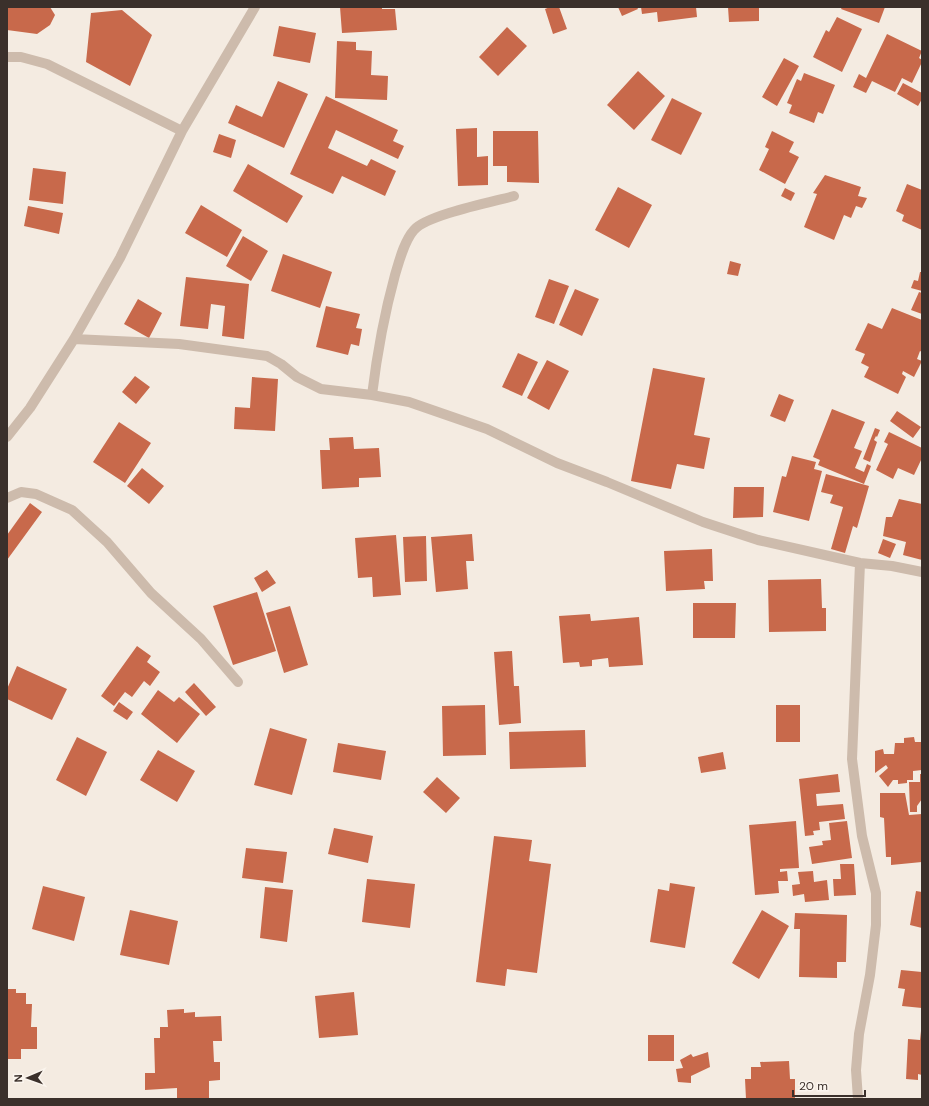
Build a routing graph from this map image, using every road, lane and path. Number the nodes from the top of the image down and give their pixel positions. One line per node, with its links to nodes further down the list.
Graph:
1 (255, 7): 3 (street)
2 (7, 57): 3 (street)
3 (182, 131): 5 (street)
4 (514, 196): 6 (street)
5 (74, 339): 6 (street); 7 (street)
6 (372, 395): 9 (street)
7 (7, 437)
8 (7, 498): 11 (street)
9 (860, 563): 10 (street); 12 (street)
10 (922, 572)
11 (238, 682)
12 (858, 1099)

